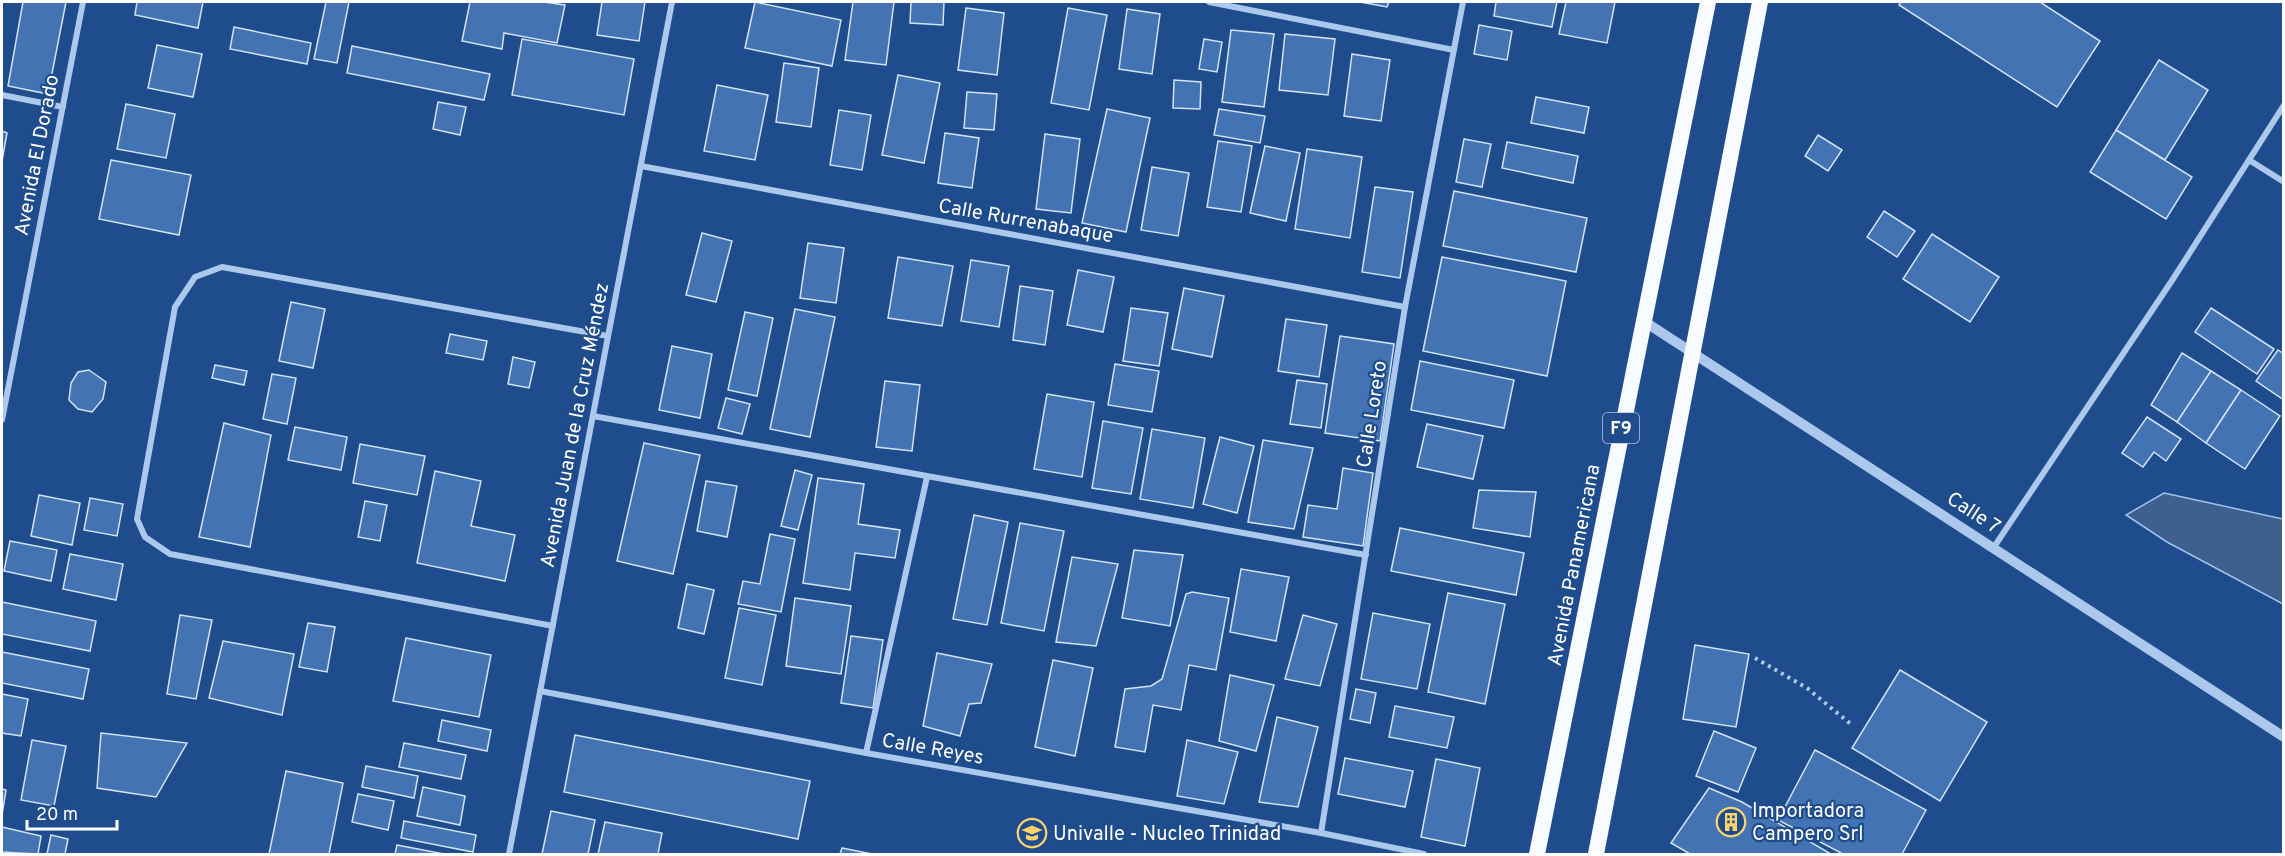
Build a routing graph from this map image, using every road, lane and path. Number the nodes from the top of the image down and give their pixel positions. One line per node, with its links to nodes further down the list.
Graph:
1 (82, 2): 10 (street, Avenida El Dorado)
2 (672, 2): 12 (street, Avenida Juan de la Cruz Méndez)
3 (1209, 2): 7 (street)
4 (1463, 2): 7 (street, Calle Loreto)
5 (1708, 2): 15 (highway, Avenida Panamericana / F9)
6 (1760, 2): 17 (highway)
7 (1454, 50): 14 (street, Calle Loreto)
8 (2, 94): 10 (street)
9 (2283, 105): 11 (street)
10 (63, 107): 19 (street, Avenida El Dorado)
11 (2249, 160): 13 (street); 21 (street)
12 (640, 166): 14 (street, Calle Rurrenabaque); 16 (street, Avenida Juan de la Cruz Méndez)
13 (2283, 182)
14 (1405, 307): 22 (street, Calle Loreto)
15 (1642, 320): 17 (street, Calle 7); 32 (highway, Avenida Panamericana / F9)
16 (608, 336): 18 (street, Avenida Juan de la Cruz Méndez); 23 (street)
17 (1693, 351): 21 (street, Calle 7); 33 (highway)
18 (593, 416): 20 (street); 23 (street, Avenida Juan de la Cruz Méndez)
19 (2, 420)
20 (927, 477): 22 (street); 28 (street)
21 (1994, 546): 27 (street, Calle 7)
22 (1366, 555): 29 (street, Calle Loreto)
23 (553, 626): 25 (street, Avenida Juan de la Cruz Méndez)
24 (1755, 658): 26 (path)
25 (540, 691): 28 (street, Calle Reyes); 30 (street, Avenida Juan de la Cruz Méndez)
26 (1853, 726)
27 (2283, 737)
28 (866, 753): 29 (street, Calle Reyes)
29 (1321, 833): 31 (street, Calle Reyes)
30 (509, 855)
31 (1425, 855)
32 (1538, 855)
33 (1596, 855)

